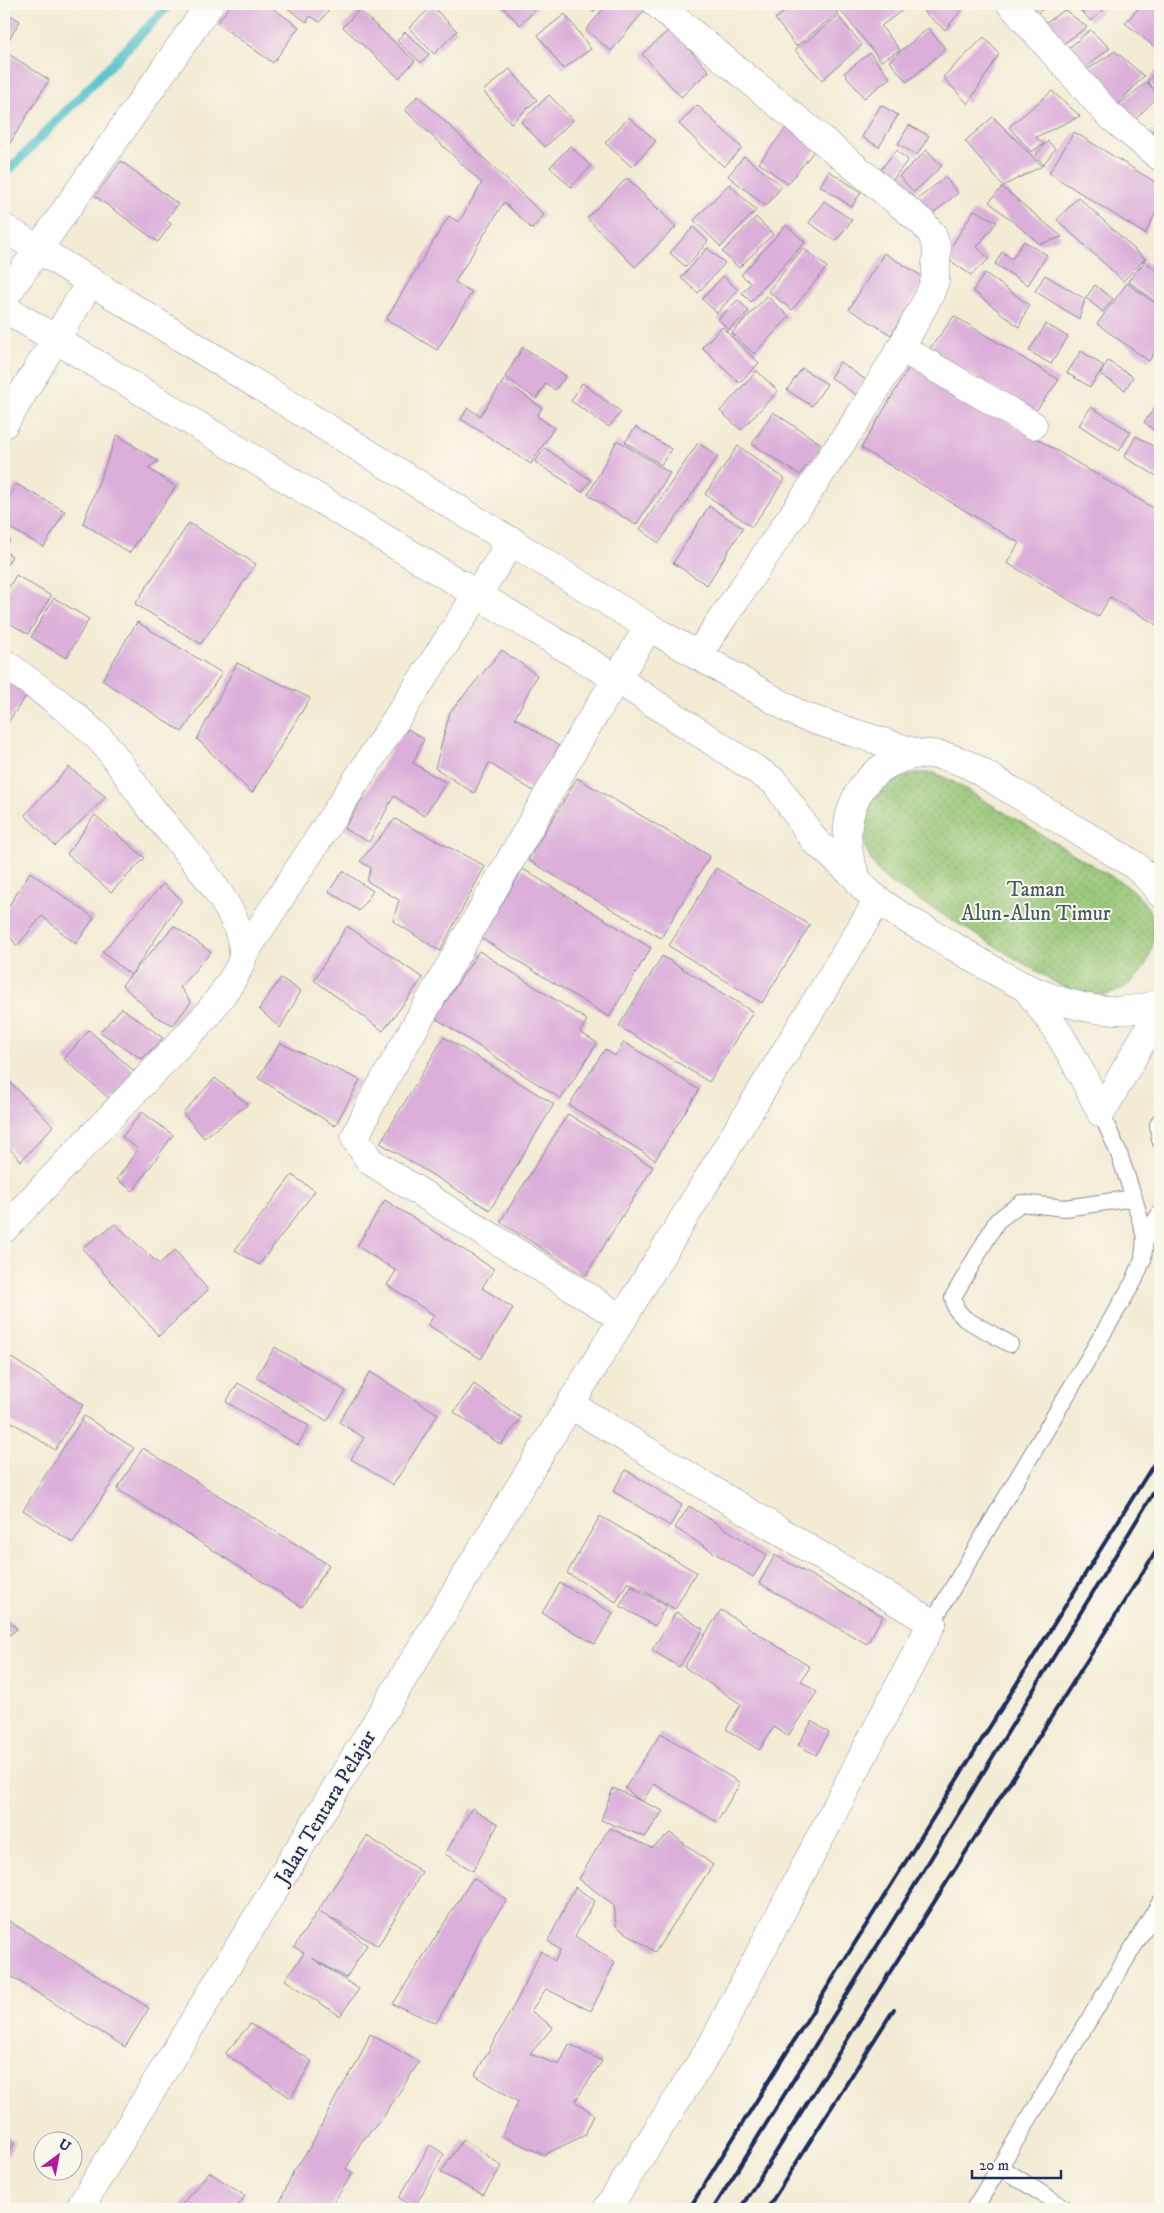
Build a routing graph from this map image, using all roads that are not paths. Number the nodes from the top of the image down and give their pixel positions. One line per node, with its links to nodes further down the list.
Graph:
1 (210, 4): 6 (street)
2 (657, 4): 11 (street)
3 (1011, 4): 4 (street)
4 (1160, 157)
5 (4, 228): 6 (street)
6 (38, 248): 7 (street); 8 (street)
7 (91, 281): 10 (street); 14 (street)
8 (4, 298)
9 (4, 308): 10 (street)
10 (55, 338): 12 (street); 15 (street)
11 (901, 348): 13 (street); 17 (street)
12 (4, 424)
13 (1033, 425)
14 (512, 541): 15 (street); 16 (street)
15 (478, 595): 19 (street); 26 (street)
16 (649, 628): 17 (street); 19 (street)
17 (697, 656): 20 (street)
18 (4, 663): 26 (street)
19 (617, 679): 22 (street); 37 (street)
20 (920, 754): 21 (street); 22 (street)
21 (1133, 864): 23 (street); 24 (street)
22 (856, 877): 25 (street)
23 (1160, 877)
24 (1160, 894)
25 (878, 900): 27 (street); 37 (street, Jalan Tentara Pelajar)
26 (243, 955): 35 (street)
27 (1025, 987): 28 (street); 30 (street)
28 (1160, 1003)
29 (1160, 1009): 30 (street)
30 (1101, 1113): 33 (lane)
31 (1160, 1121): 32 (lane)
32 (1160, 1140)
33 (1134, 1198): 36 (lane); 38 (lane)
34 (1160, 1213): 36 (lane)
35 (4, 1229)
36 (1145, 1238): 40 (lane)
37 (623, 1319): 39 (street, Jalan Tentara Pelajar)
38 (1010, 1344)
39 (571, 1405): 40 (street); 43 (street, Jalan Tentara Pelajar)
40 (932, 1622): 44 (street)
41 (1160, 1903): 42 (lane)
42 (1000, 2167): 45 (lane); 46 (lane)
43 (79, 2209)
44 (607, 2209)
45 (974, 2209)
46 (1066, 2209)

